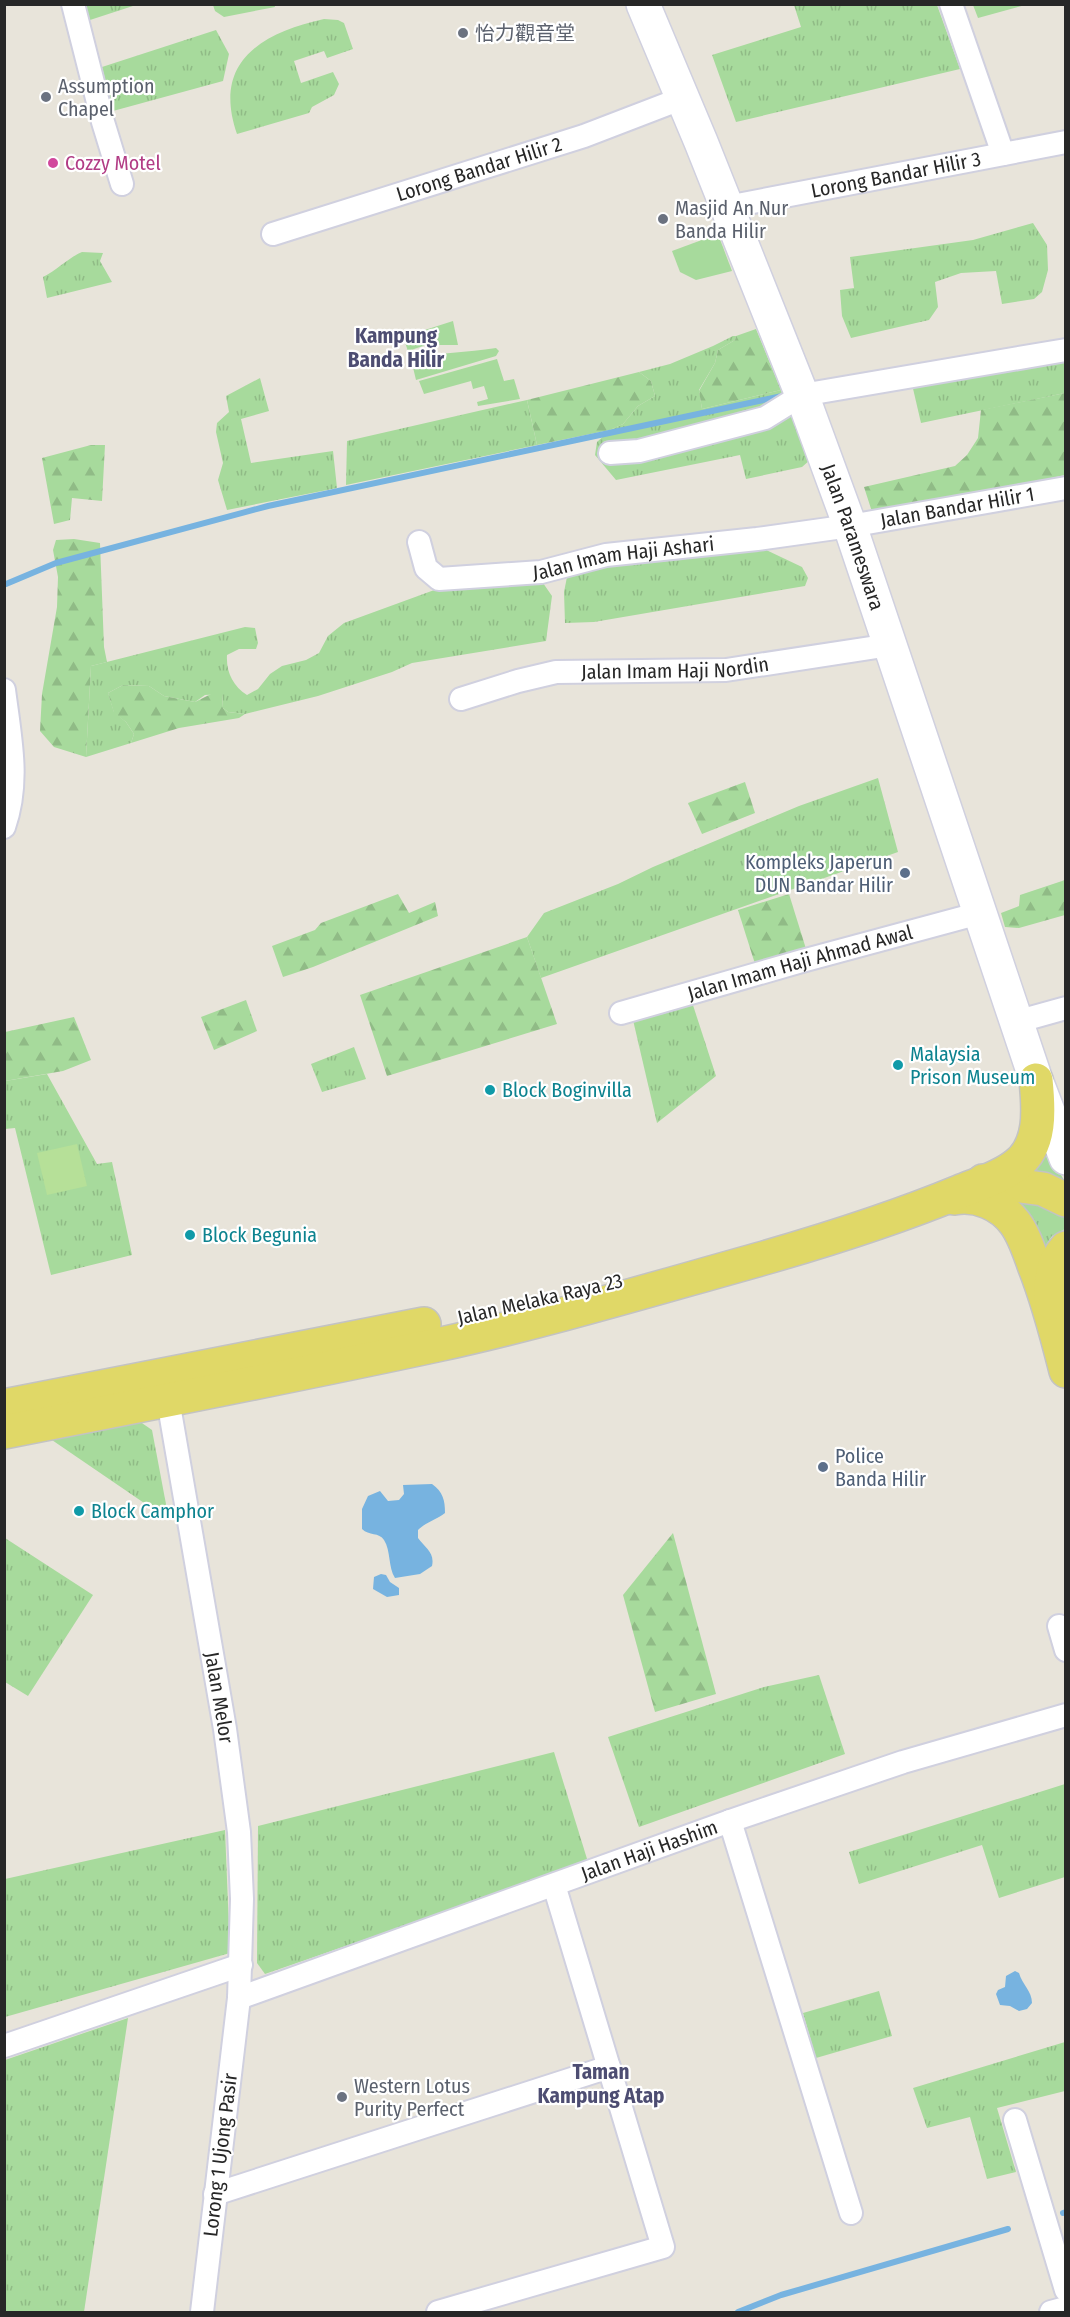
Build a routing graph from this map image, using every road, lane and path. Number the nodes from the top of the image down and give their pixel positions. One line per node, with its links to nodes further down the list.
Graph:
1 (73, 4): 7 (street)
2 (643, 4): 4 (main road, Jalan Parameswara)
3 (951, 4): 6 (street)
4 (683, 98): 8 (main road, Jalan Parameswara); 9 (street, Lorong Bandar Hilir 2)
5 (1065, 142): 6 (street, Lorong Bandar Hilir 3)
6 (1003, 154): 8 (street, Lorong Bandar Hilir 3)
7 (122, 184)
8 (727, 207): 11 (main road, Jalan Parameswara)
9 (273, 234)
10 (1065, 350): 11 (street)
11 (802, 395): 12 (street); 14 (main road, Jalan Parameswara)
12 (610, 453)
13 (1065, 488): 14 (street, Jalan Bandar Hilir 1)
14 (850, 526): 15 (street, Jalan Imam Haji Ashari); 16 (main road, Jalan Parameswara)
15 (419, 542)
16 (890, 645): 18 (street, Jalan Imam Haji Nordin); 20 (main road, Jalan Parameswara)
17 (4, 690): 19 (street)
18 (461, 699)
19 (4, 827)
20 (980, 913): 22 (street, Jalan Imam Haji Ahmad Awal); 23 (main road, Jalan Parameswara)
21 (1065, 1008): 23 (street)
22 (621, 1013)
23 (1016, 1022): 24 (main road, Jalan Parameswara)
24 (1036, 1080): 25 (main road, Jalan Parameswara); 26 (main road)
25 (1065, 1158)
26 (987, 1181): 27 (main road, Jalan Melaka Raya 23); 28 (main road); 31 (main road, Jalan Melaka Raya 23)
27 (1065, 1200)
28 (937, 1201): 30 (main road); 31 (main road, Jalan Melaka Raya 23)
29 (1065, 1248): 30 (main road)
30 (1054, 1320): 32 (main road)
31 (438, 1333): 33 (main road, Jalan Melaka Raya 23); 34 (main road, Jalan Melaka Raya 23)
32 (1065, 1371)
33 (168, 1400): 35 (main road, Jalan Melaka Raya 23); 41 (street, Jalan Melor)
34 (4, 1406)
35 (4, 1432)
36 (1059, 1626): 37 (street)
37 (1065, 1650)
38 (1065, 1715): 39 (street, Jalan Haji Hashim)
39 (730, 1821): 40 (street, Jalan Haji Hashim); 47 (street)
40 (554, 1885): 42 (street, Jalan Haji Hashim); 44 (street)
41 (241, 1965): 42 (street, Jalan Melor); 43 (street)
42 (239, 1998): 46 (street, Lorong 1 Ujong Pasir)
43 (4, 2046)
44 (609, 2067): 46 (street); 51 (street)
45 (1015, 2120): 48 (street)
46 (215, 2194): 50 (street, Lorong 1 Ujong Pasir)
47 (851, 2213)
48 (1065, 2290)
49 (1065, 2308): 52 (street)
50 (202, 2313)
51 (438, 2313)
52 (1050, 2313)

